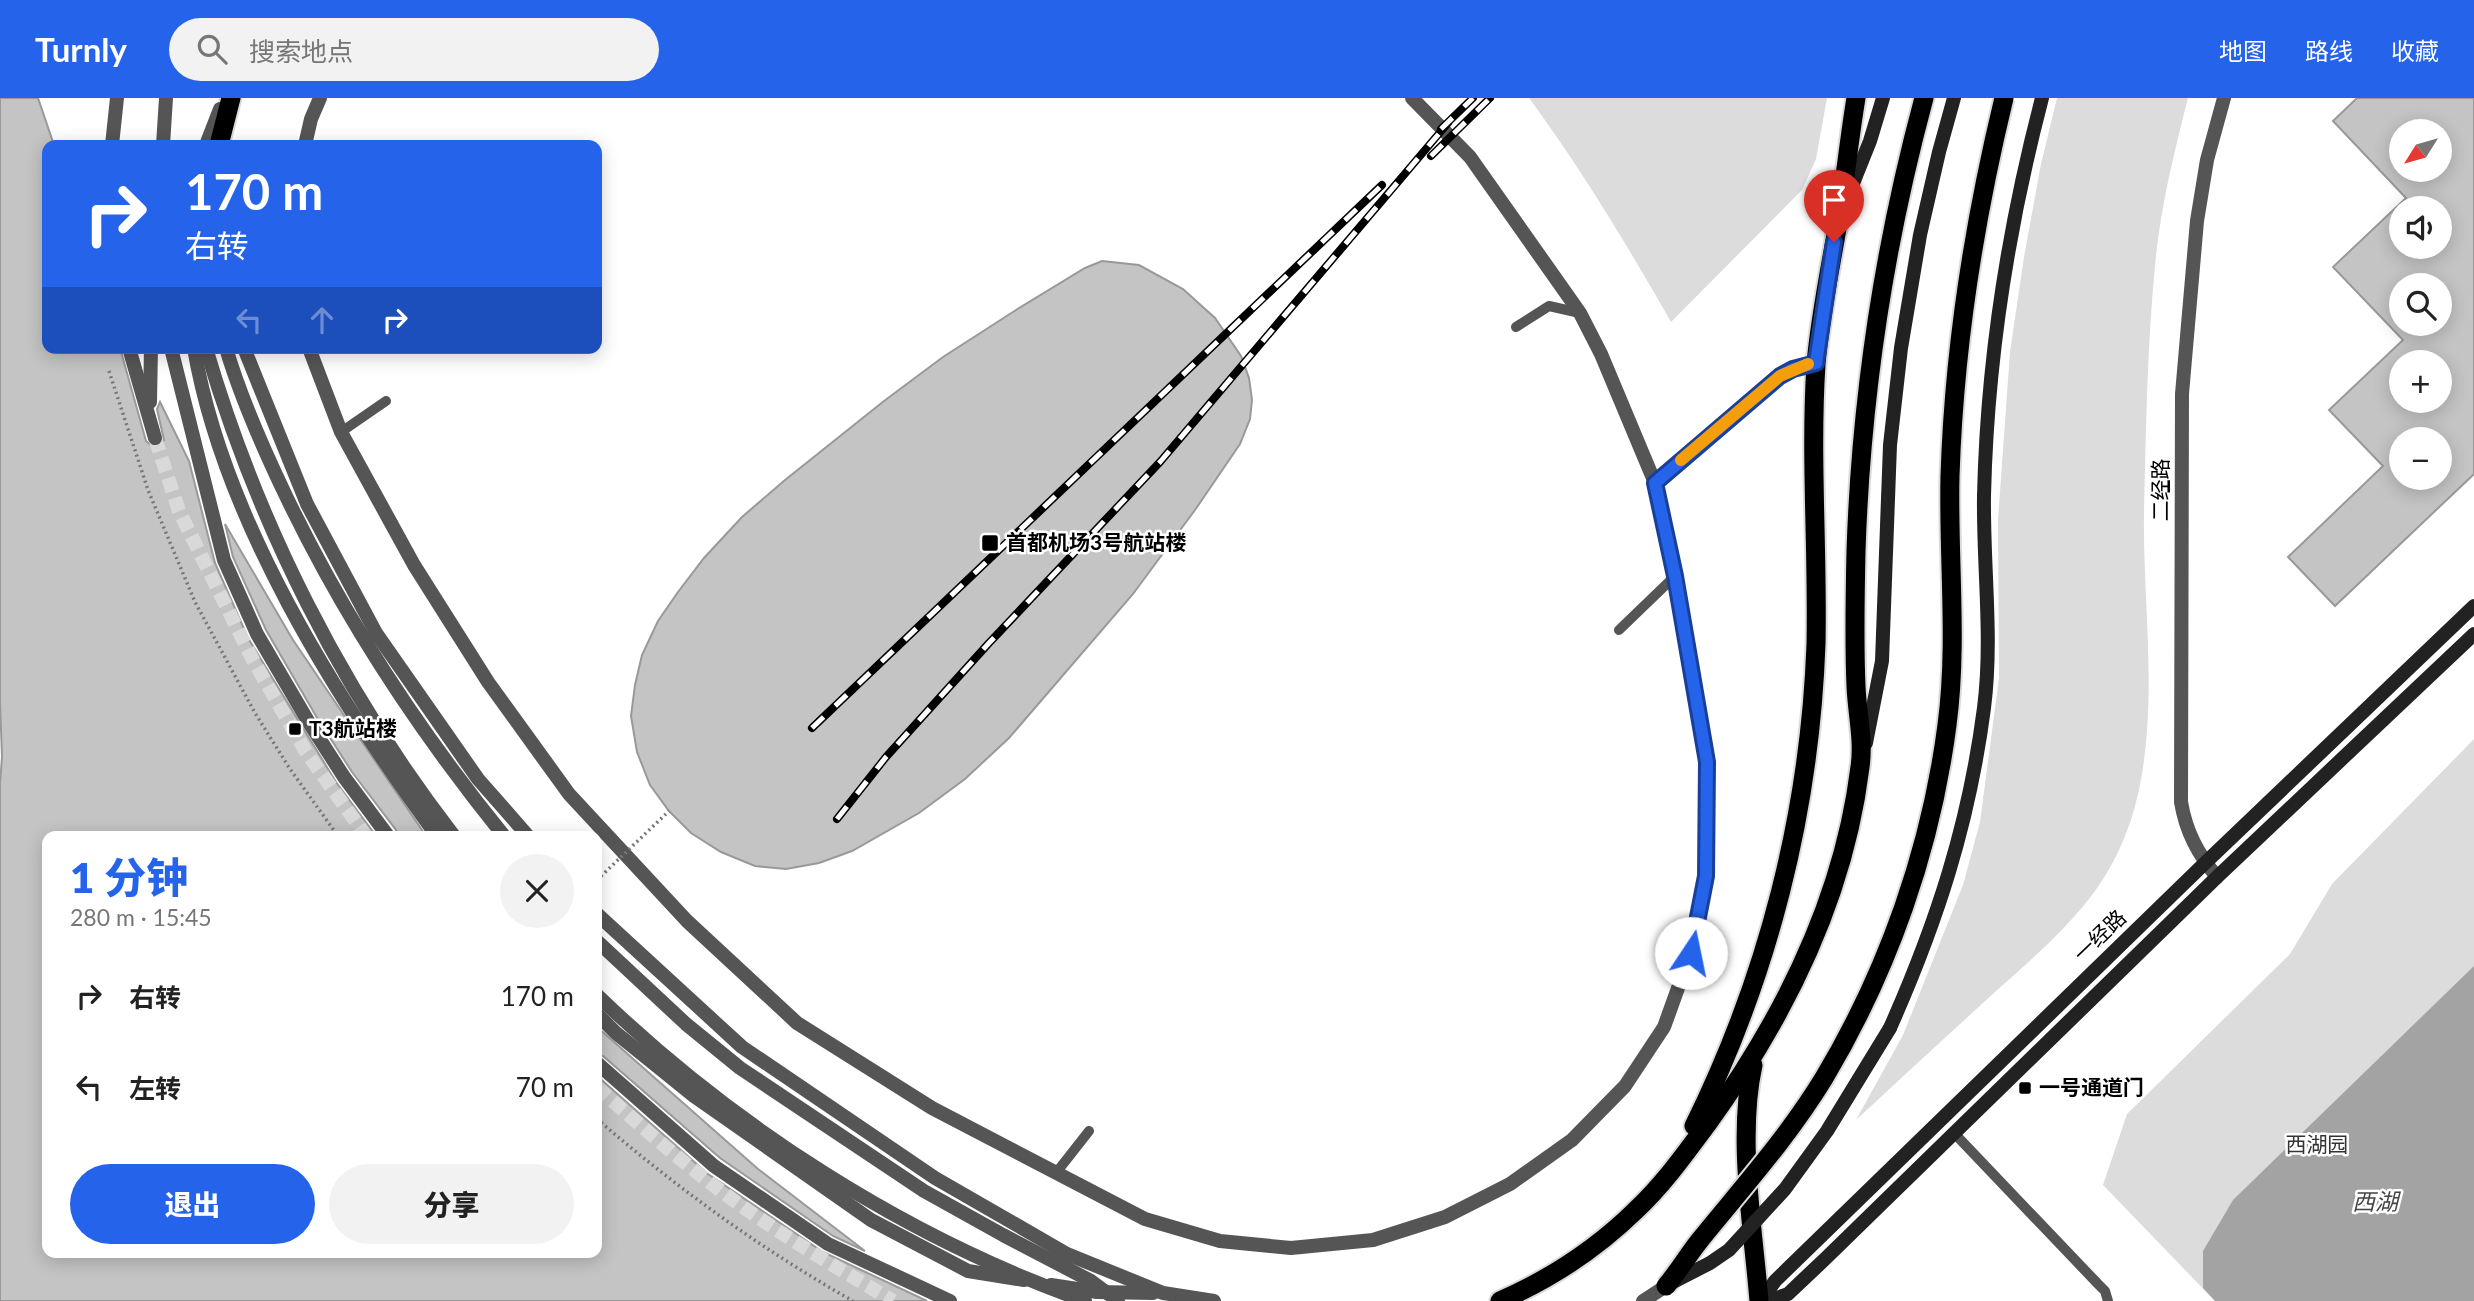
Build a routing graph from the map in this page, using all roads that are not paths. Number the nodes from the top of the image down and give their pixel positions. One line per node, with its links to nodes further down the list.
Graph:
1 (117, 98): 14 (street)
2 (225, 98): 17 (street)
3 (231, 98): 18 (highway)
4 (320, 98): 19 (street)
5 (1412, 98): 21 (street)
6 (1856, 98): 20 (highway)
7 (1883, 98): 20 (main road)
8 (1924, 98): 39 (highway)
9 (1954, 98): 39 (main road)
10 (2004, 98): 57 (highway, bridge)
11 (2042, 98): 57 (main road, bridge)
12 (2224, 98): 45 (street, 二经路)
13 (166, 102): 15 (street); 16 (street)
14 (113, 140)
15 (163, 140)
16 (169, 140)
17 (208, 140)
18 (220, 140)
19 (306, 140)
20 (1838, 224): 31 (highway)
21 (1580, 313): 22 (lane); 34 (street)
22 (1516, 327)
23 (132, 354): 24 (street)
24 (151, 354)
25 (172, 354): 40 (street)
26 (195, 354): 41 (street)
27 (208, 354): 42 (street)
28 (228, 354): 43 (street)
29 (246, 354): 44 (street)
30 (311, 354): 33 (street)
31 (1816, 363): 34 (street); 56 (highway)
32 (386, 401): 33 (lane)
33 (341, 432): 55 (street)
34 (1655, 483): 35 (street)
35 (1675, 576): 37 (lane); 55 (street)
36 (2474, 606): 45 (main road, 一经路)
37 (1619, 631)
38 (2474, 634): 46 (main road, 一经路)
39 (1861, 765): 51 (highway)
40 (384, 831)
41 (434, 831)
42 (450, 831)
43 (500, 831)
44 (524, 831)
45 (2205, 863): 46 (street, 二经路); 66 (main road, 一经路)
46 (2217, 877): 54 (main road, 一经路)
47 (602, 919): 58 (street)
48 (602, 946): 62 (street, bridge)
49 (602, 1000): 61 (street, bridge)
50 (602, 1019): 58 (street)
51 (1759, 1045): 56 (highway); 66 (highway)
52 (602, 1067): 60 (street)
53 (1089, 1131): 55 (lane)
54 (1954, 1133): 59 (main road, 一经路); 68 (lane)
55 (1056, 1173)
56 (1668, 1177): 64 (highway)
57 (1666, 1286): 65 (street)
58 (1163, 1293): 63 (street)
59 (1791, 1297): 67 (main road, 一经路)
60 (950, 1301)
61 (1085, 1301)
62 (1118, 1301)
63 (1214, 1301)
64 (1500, 1301)
65 (1643, 1301)
66 (1760, 1301)
67 (1768, 1301)
68 (2108, 1301)

